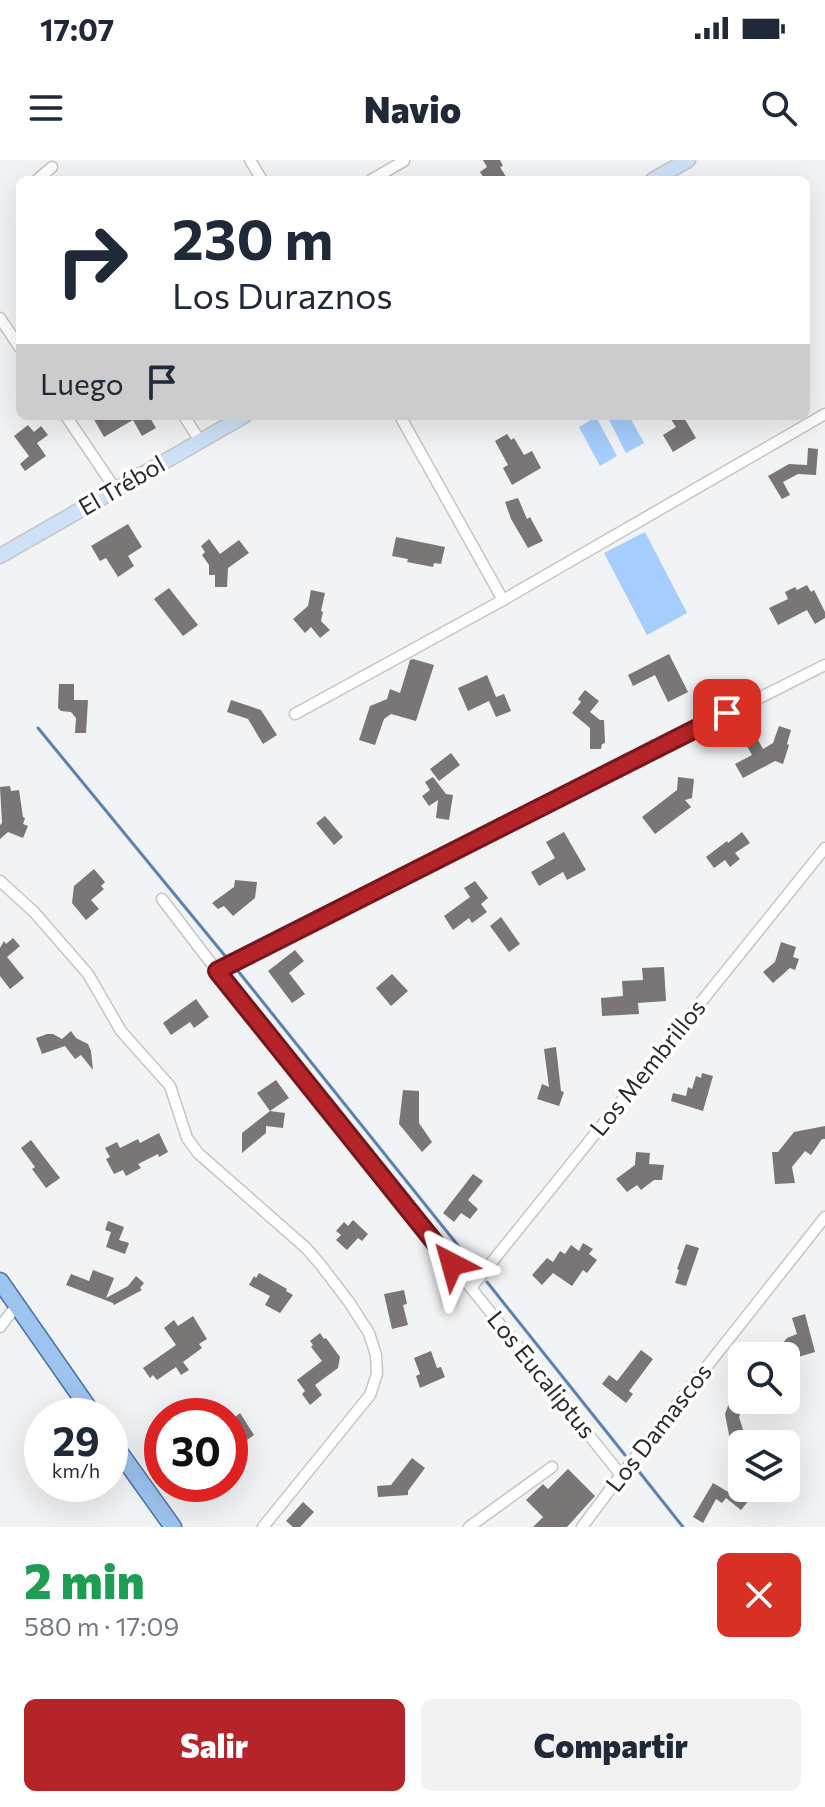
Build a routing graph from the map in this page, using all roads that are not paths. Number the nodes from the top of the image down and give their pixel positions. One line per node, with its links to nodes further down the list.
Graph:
1 (404, 161): 5 (street)
2 (679, 162): 6 (main road)
3 (52, 167): 4 (street)
4 (42, 176)
5 (378, 176)
6 (659, 176)
7 (0, 318): 8 (street)
8 (16, 342)
9 (825, 414): 17 (street)
10 (69, 420): 15 (street)
11 (187, 420): 14 (street)
12 (237, 420): 14 (main road, El Trébol)
13 (402, 420): 17 (street)
14 (200, 441): 15 (main road, El Trébol)
15 (116, 490): 16 (main road, El Trébol)
16 (0, 556)
17 (503, 600): 19 (street)
18 (825, 665): 23 (street)
19 (295, 714)
20 (825, 848): 26 (street, Los Membrillos)
21 (0, 881): 34 (street)
22 (162, 899): 23 (street, Los Eucaliptus)
23 (217, 971): 26 (street, Los Eucaliptus)
24 (825, 1217): 32 (street, Los Damascos)
25 (0, 1281): 27 (main road)
26 (471, 1288): 32 (street, Los Eucaliptus)
27 (17, 1305): 28 (street); 29 (main road)
28 (0, 1327)
29 (82, 1398)
30 (128, 1464): 33 (main road)
31 (552, 1467): 35 (street)
32 (621, 1475): 36 (street, Los Damascos)
33 (173, 1527)
34 (263, 1527)
35 (469, 1527)
36 (582, 1527)

